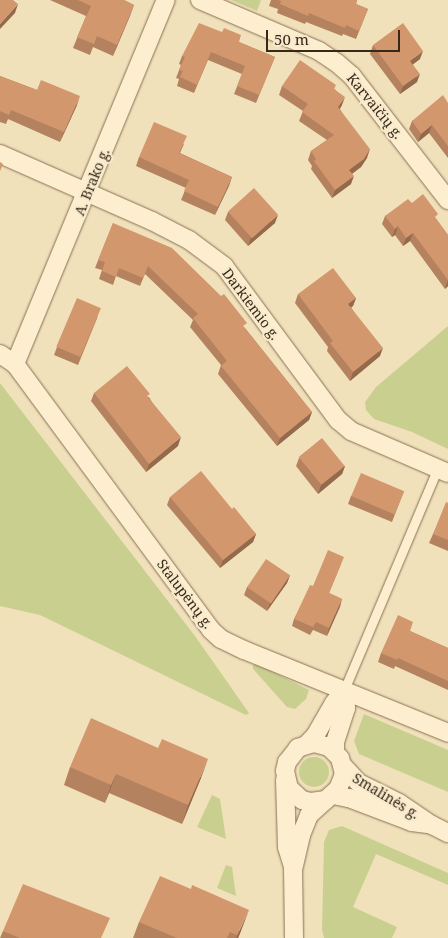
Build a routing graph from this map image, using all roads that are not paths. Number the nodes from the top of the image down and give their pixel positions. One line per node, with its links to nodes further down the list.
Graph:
1 (166, 0): 4 (street, A. Brako g.)
2 (200, 0): 5 (street, Karvaičių g.)
3 (0, 154): 4 (street, Darkiemio g.)
4 (88, 193): 7 (street, A. Brako g.); 8 (street, Darkiemio g.)
5 (448, 200)
6 (0, 354): 7 (street, Stalupėnų g.)
7 (15, 364): 9 (street, Stalupėnų g.)
8 (443, 471): 9 (lane)
9 (344, 690): 10 (street, Stalupėnų g.); 11 (street); 12 (street)
10 (448, 733)
11 (307, 744): 12 (street); 13 (street)
12 (339, 759): 14 (street); 15 (street, Smalinės g.)
13 (285, 780): 14 (street); 17 (street)
14 (330, 797): 15 (street, Smalinės g.); 17 (street)
15 (432, 825): 16 (street, Smalinės g.)
16 (448, 832)
17 (293, 870): 18 (street)
18 (294, 938)

